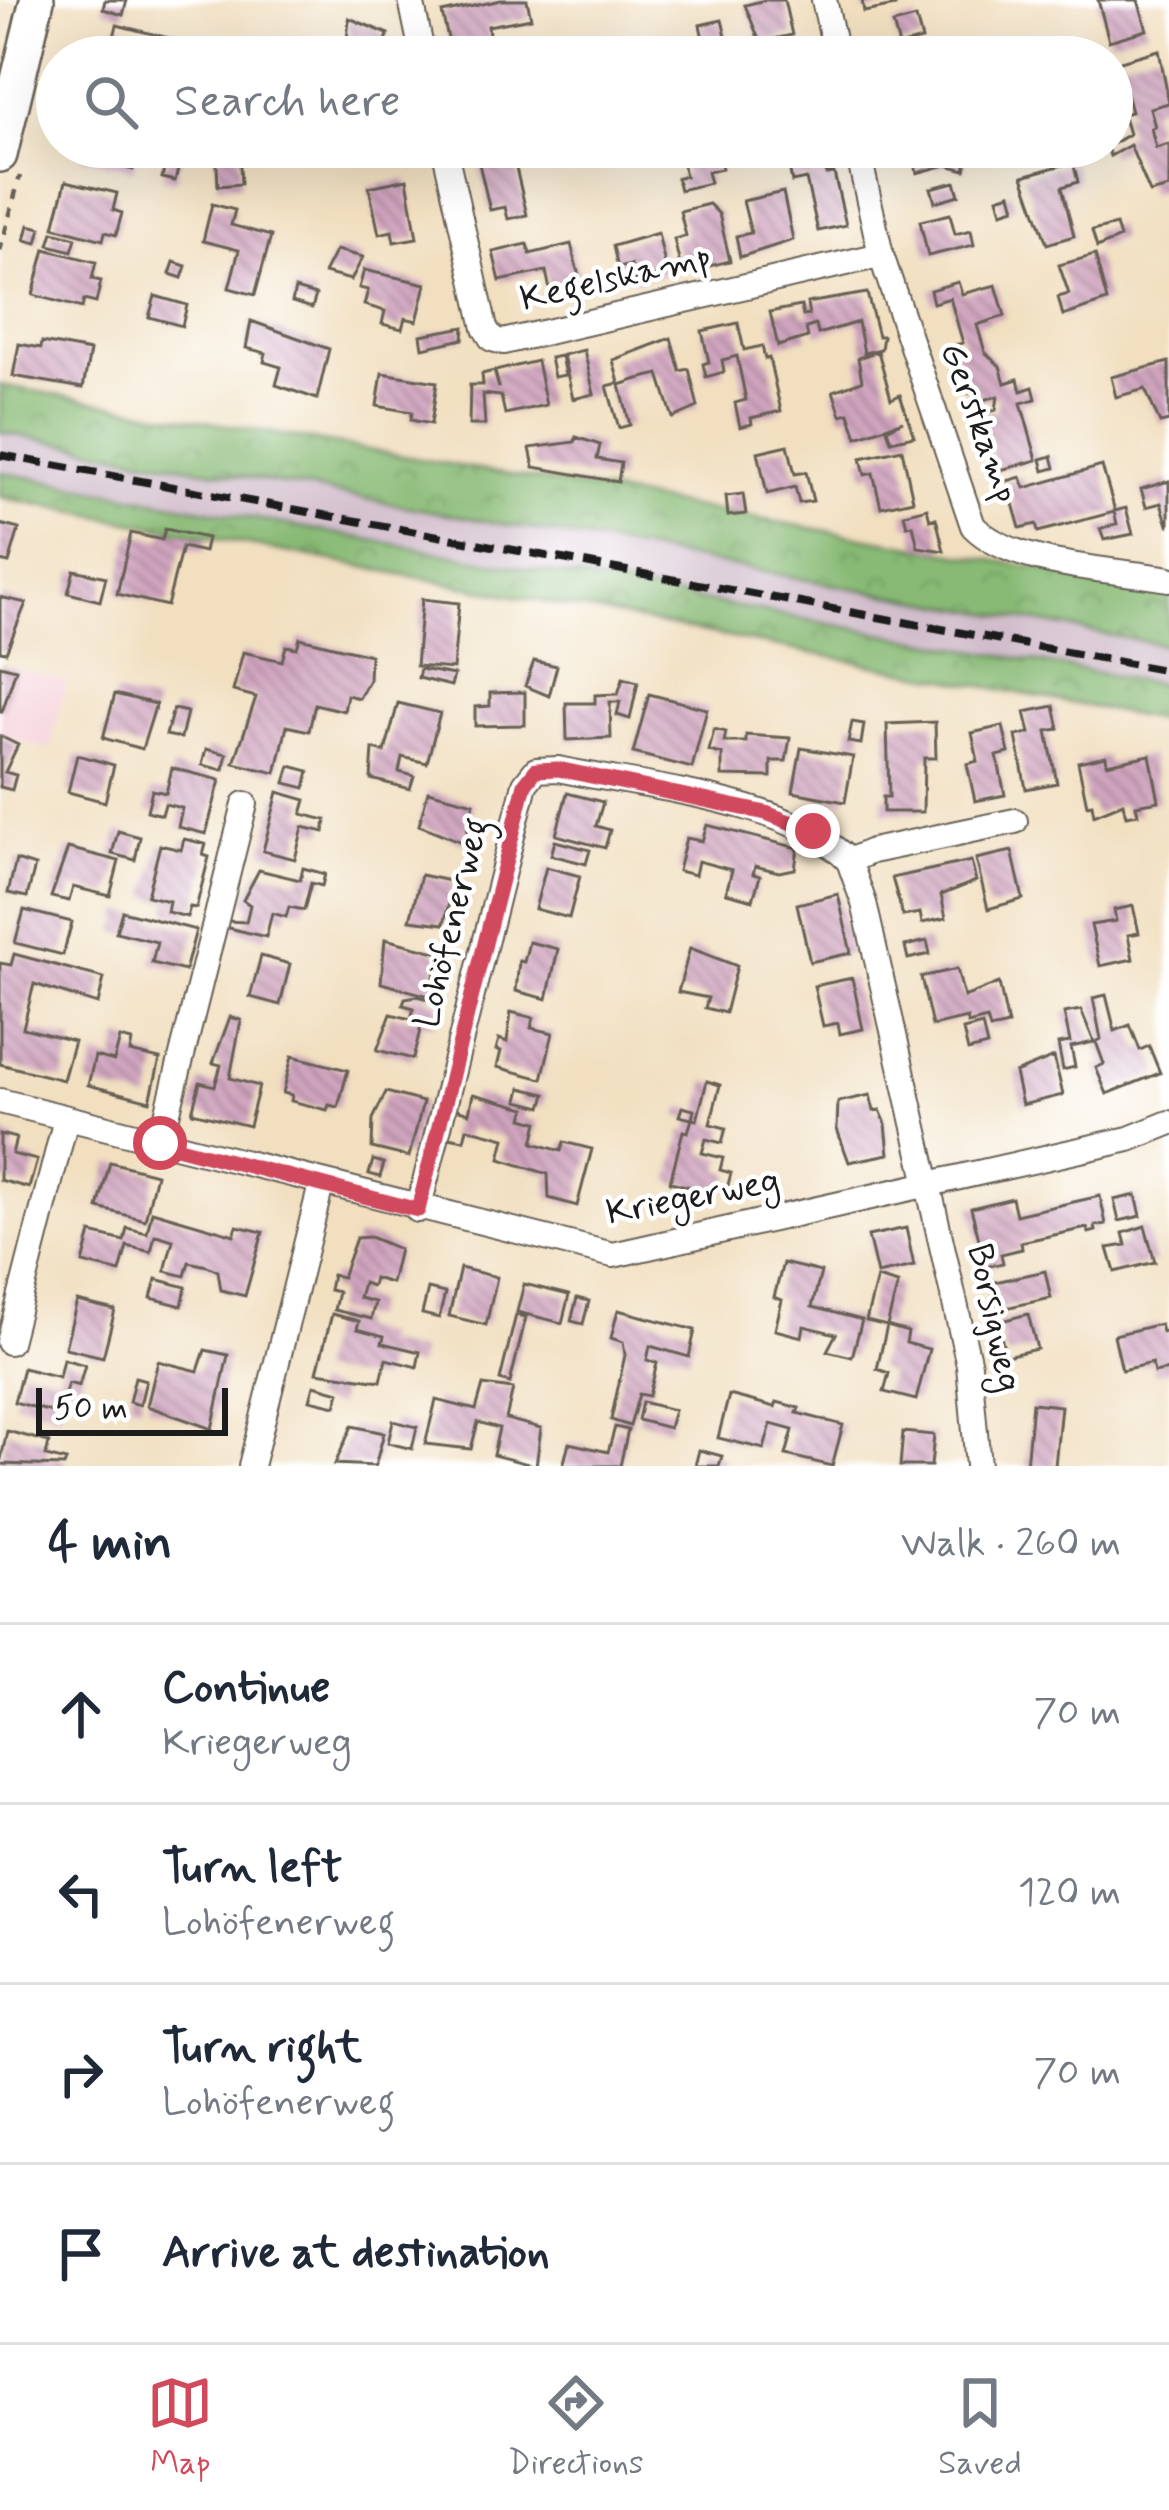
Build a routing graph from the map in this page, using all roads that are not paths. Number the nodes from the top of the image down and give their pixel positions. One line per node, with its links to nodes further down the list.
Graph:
1 (37, 0): 6 (main road)
2 (411, 0): 4 (street)
3 (824, 0): 5 (street)
4 (419, 36)
5 (832, 36)
6 (0, 155)
7 (449, 168): 9 (street, Kegelskamp)
8 (862, 168): 9 (street, Gerstkamp)
9 (881, 255): 10 (street, Gerstkamp)
10 (1169, 579)
11 (244, 804): 17 (street)
12 (1015, 820): 13 (street)
13 (849, 862): 19 (street); 20 (street, Lohöfenerweg)
14 (0, 1102): 15 (street, Kriegerweg)
15 (66, 1119): 17 (street, Kriegerweg); 21 (street)
16 (1169, 1123): 19 (street, Kriegerweg)
17 (160, 1143): 18 (street, Kriegerweg)
18 (321, 1186): 20 (street, Kriegerweg); 22 (street)
19 (927, 1186): 20 (street, Kriegerweg); 23 (street, Borsigweg)
20 (418, 1210)
21 (10, 1342)
22 (258, 1464)
23 (978, 1466)

